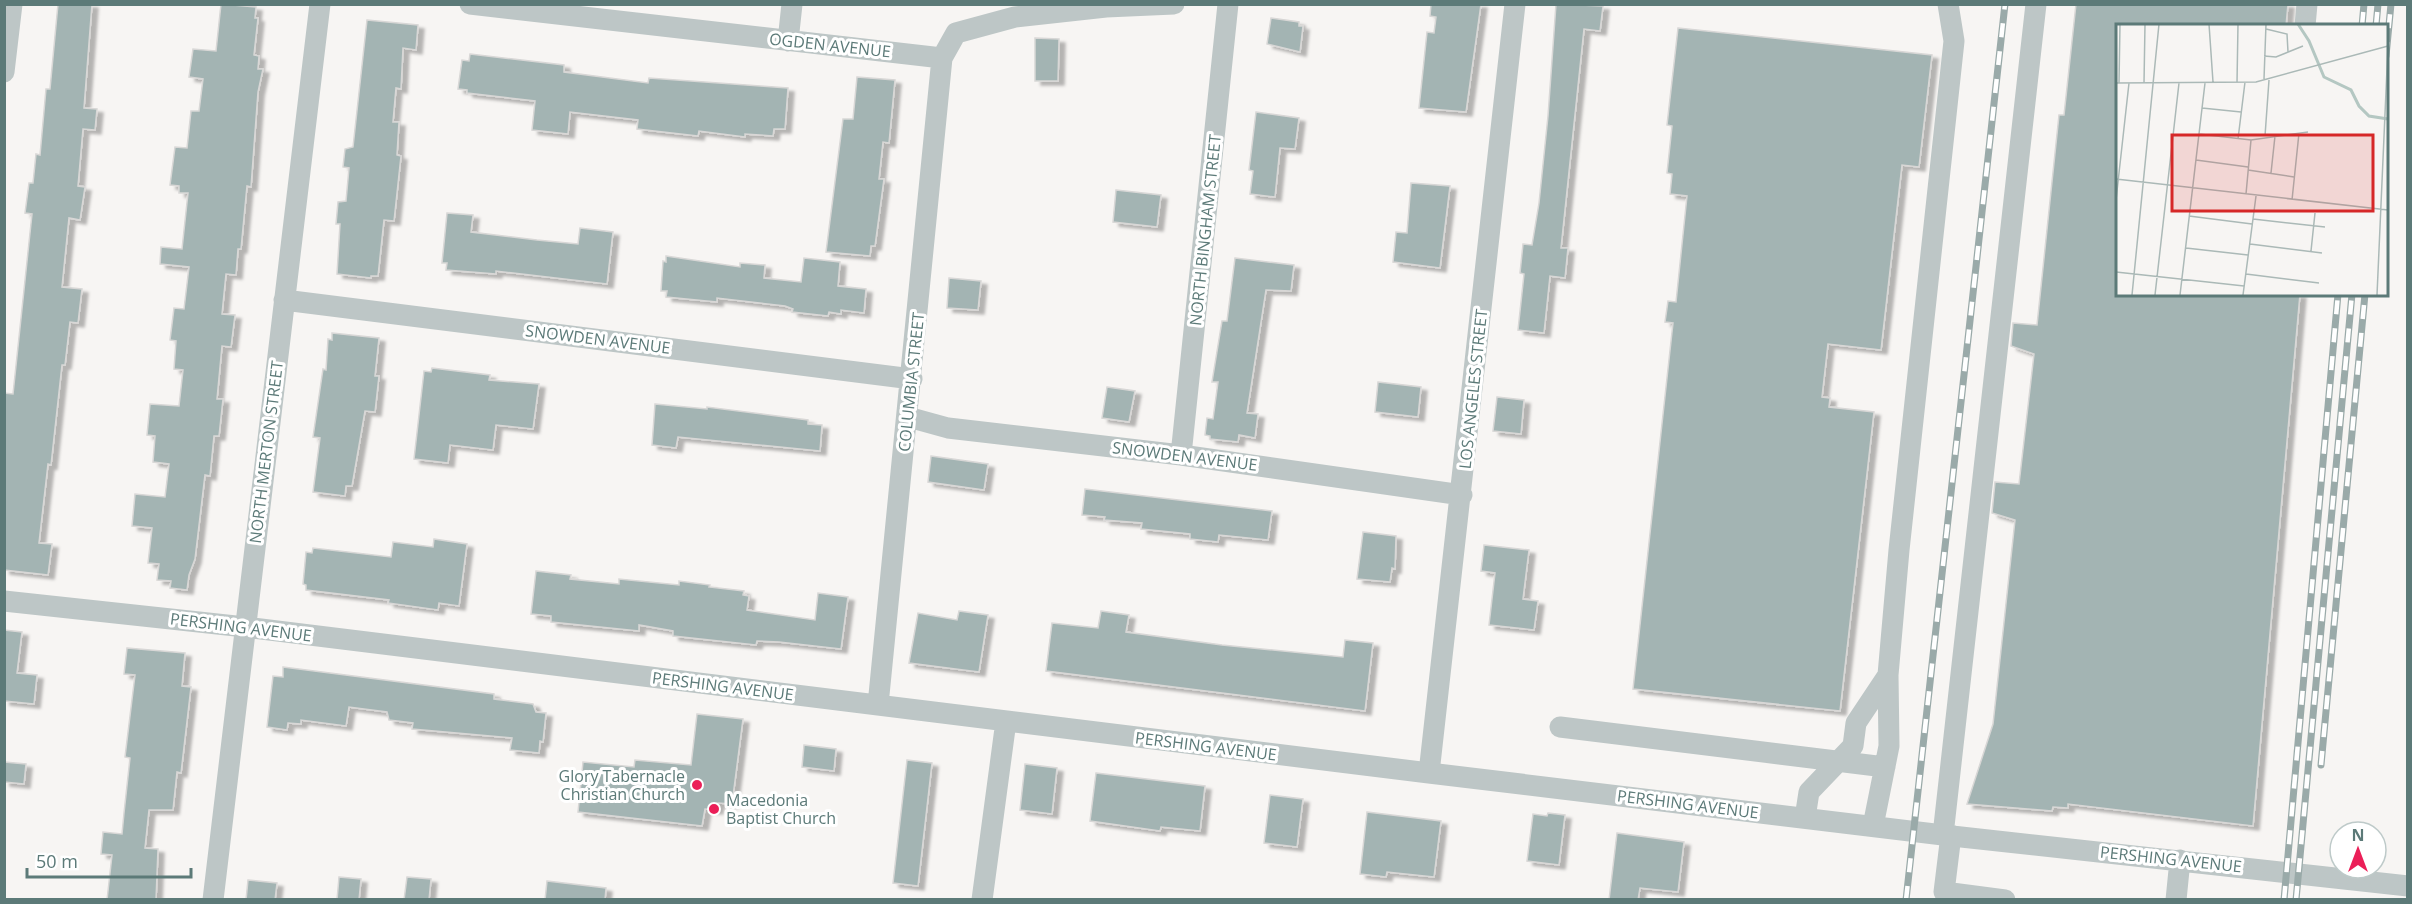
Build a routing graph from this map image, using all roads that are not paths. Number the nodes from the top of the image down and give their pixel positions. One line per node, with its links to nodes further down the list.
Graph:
1 (12, 4): 15 (street)
2 (320, 4): 16 (street, NORTH MERTON STREET)
3 (470, 4): 13 (street, OGDEN AVENUE)
4 (792, 4): 13 (street)
5 (1174, 4): 11 (street)
6 (1228, 4): 19 (street, NORTH BINGHAM STREET)
7 (1515, 4): 20 (street, LOS ANGELES STREET)
8 (1948, 4): 23 (street)
9 (2036, 4): 32 (street)
10 (2307, 4): 12 (street)
11 (1106, 6): 14 (street)
12 (2305, 24)
13 (788, 40): 14 (street, OGDEN AVENUE)
14 (942, 58): 17 (street, COLUMBIA STREET)
15 (4, 72)
16 (284, 300): 17 (street, SNOWDEN AVENUE); 22 (street, NORTH MERTON STREET)
17 (912, 379): 18 (street, COLUMBIA STREET)
18 (908, 417): 19 (street, SNOWDEN AVENUE); 24 (street, COLUMBIA STREET)
19 (1181, 455): 20 (street, SNOWDEN AVENUE)
20 (1462, 495): 29 (street, LOS ANGELES STREET)
21 (4, 601): 22 (street, PERSHING AVENUE)
22 (245, 627): 24 (street, PERSHING AVENUE); 36 (street, NORTH MERTON STREET)
23 (1888, 675): 27 (street); 28 (street)
24 (878, 705): 25 (street, PERSHING AVENUE)
25 (1006, 721): 29 (street, PERSHING AVENUE); 37 (street)
26 (1560, 727): 27 (street)
27 (1838, 762): 28 (street); 30 (street)
28 (1885, 767): 31 (street)
29 (1430, 773): 30 (street, PERSHING AVENUE)
30 (1804, 818): 31 (street, PERSHING AVENUE)
31 (1873, 826): 32 (street, PERSHING AVENUE)
32 (1947, 835): 33 (street, PERSHING AVENUE); 35 (street)
33 (2180, 860): 34 (street, PERSHING AVENUE); 39 (street)
34 (2408, 886)
35 (1943, 896): 38 (street)
36 (213, 900)
37 (982, 900)
38 (2005, 900)
39 (2176, 900)

